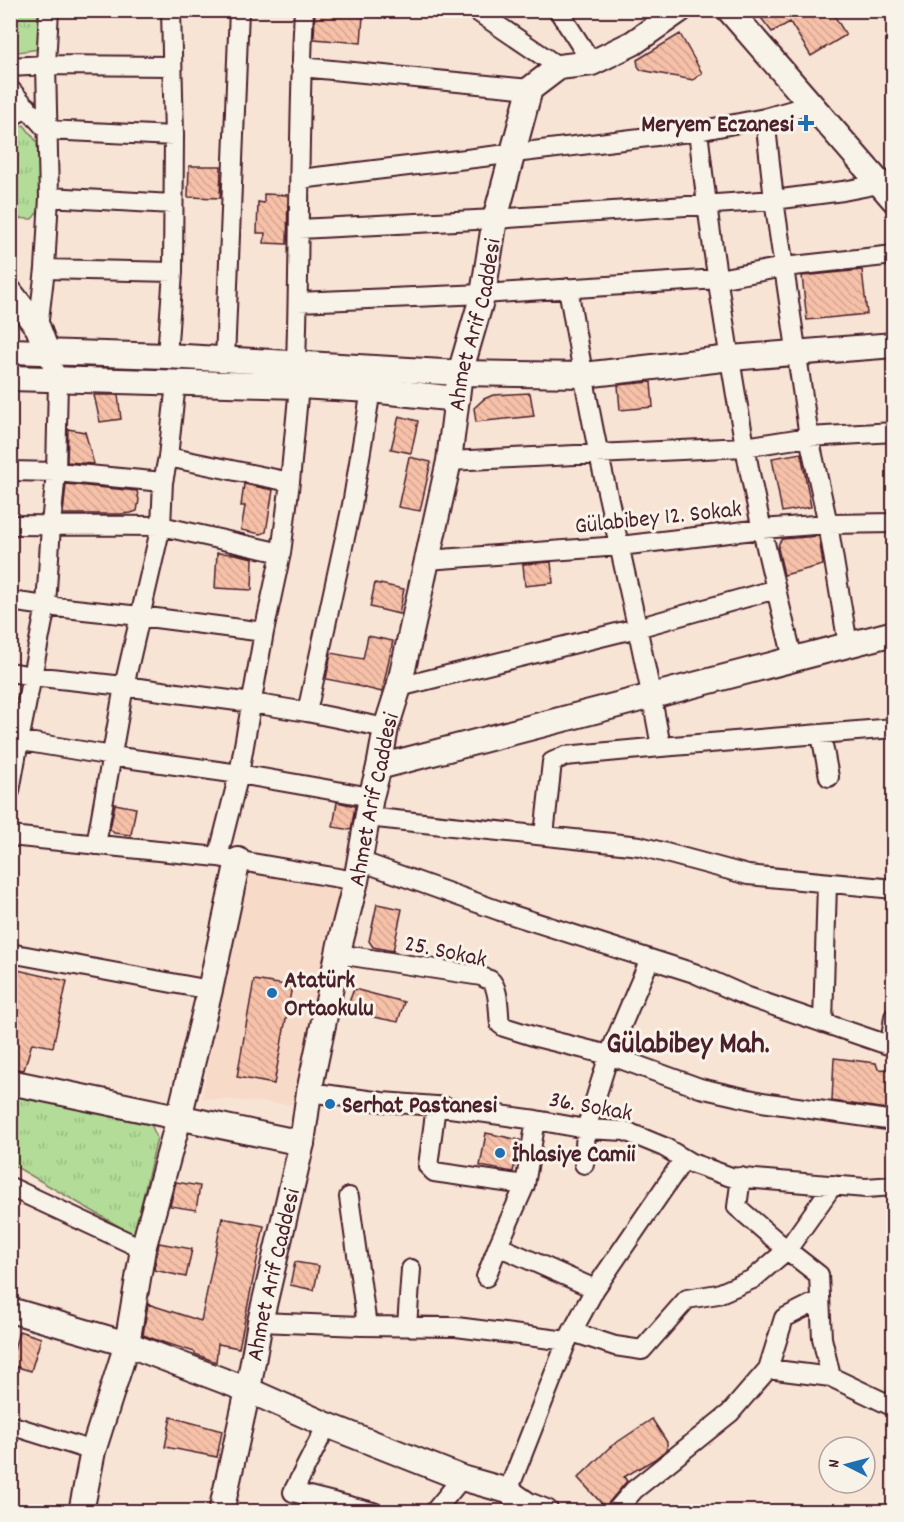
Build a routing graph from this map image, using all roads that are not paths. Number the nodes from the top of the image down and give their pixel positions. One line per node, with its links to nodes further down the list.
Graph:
1 (50, 10): 10 (street)
2 (171, 10): 11 (street)
3 (239, 10): 49 (street)
4 (304, 10): 13 (street)
5 (475, 10): 14 (street)
6 (558, 10): 9 (street)
7 (729, 10): 17 (street)
8 (676, 12): 9 (street)
9 (592, 63): 14 (street)
10 (46, 65): 11 (street); 12 (street); 21 (street)
11 (172, 66): 23 (street)
12 (10, 67)
13 (301, 67): 16 (street); 25 (street)
14 (559, 67): 16 (street)
15 (10, 89): 18 (street)
16 (530, 89): 24 (street, Ahmet Arif Caddesi)
17 (810, 105): 20 (street); 26 (street)
18 (27, 107): 19 (street); 21 (street)
19 (10, 118)
20 (765, 118): 22 (street); 28 (street)
21 (47, 130): 23 (street); 27 (street)
22 (698, 131): 24 (street); 30 (street)
23 (174, 136): 29 (street)
24 (513, 154): 25 (street); 31 (street, Ahmet Arif Caddesi)
25 (300, 179): 32 (street)
26 (889, 188): 28 (street)
27 (49, 197): 29 (street); 35 (street)
28 (774, 200): 30 (street); 34 (street)
29 (172, 204): 36 (street)
30 (707, 204): 31 (street); 37 (street)
31 (495, 219): 32 (street); 40 (street, Ahmet Arif Caddesi)
32 (299, 229): 41 (street)
33 (894, 255): 34 (street)
34 (784, 267): 37 (street); 46 (street)
35 (45, 269): 36 (street); 42 (street)
36 (173, 272): 47 (street)
37 (718, 279): 38 (street); 48 (street)
38 (568, 288): 40 (street); 52 (street)
39 (10, 292): 42 (street)
40 (483, 294): 41 (street); 50 (street, Ahmet Arif Caddesi)
41 (298, 302): 51 (street)
42 (38, 328): 45 (street)
43 (894, 345): 46 (street)
44 (10, 351): 45 (street)
45 (47, 352): 47 (street); 54 (street)
46 (796, 354): 48 (street); 59 (street)
47 (167, 356): 49 (street)
48 (731, 358): 52 (street); 60 (street)
49 (225, 360): 51 (street)
50 (460, 373): 51 (street); 52 (street); 57 (street, Ahmet Arif Caddesi)
51 (297, 374): 55 (street); 56 (street); 67 (street)
52 (584, 375): 61 (street)
53 (10, 378): 54 (street)
54 (58, 381): 55 (street); 65 (street)
55 (176, 383): 62 (street)
56 (371, 390): 57 (street); 92 (street)
57 (457, 399): 63 (street, Ahmet Arif Caddesi)
58 (894, 432): 59 (street)
59 (809, 437): 60 (street); 68 (street)
60 (745, 447): 61 (street); 73 (street)
61 (599, 454): 63 (street); 74 (street)
62 (168, 457): 66 (street); 67 (street)
63 (449, 461): 76 (street, Ahmet Arif Caddesi)
64 (10, 471): 65 (street)
65 (56, 472): 66 (street); 71 (street)
66 (163, 482): 72 (street)
67 (290, 482): 75 (street)
68 (828, 524): 69 (street, Gülabibey 12. Sokak); 73 (street, Gülabibey 12. Sokak); 84 (street)
69 (894, 524)
70 (10, 525): 71 (street)
71 (51, 525): 72 (street); 79 (street)
72 (161, 526): 75 (street); 80 (street)
73 (762, 529): 74 (street, Gülabibey 12. Sokak); 77 (street)
74 (620, 546): 76 (street, Gülabibey 12. Sokak); 81 (street)
75 (280, 553): 82 (street)
76 (427, 560): 89 (street, Ahmet Arif Caddesi)
77 (776, 589): 81 (street); 85 (street)
78 (10, 601): 79 (street)
79 (46, 606): 80 (street); 87 (street)
80 (140, 616): 82 (street); 88 (street)
81 (637, 628): 89 (street); 90 (street)
82 (264, 633): 91 (street)
83 (894, 633): 84 (street)
84 (848, 645): 85 (street)
85 (793, 658): 90 (street)
86 (10, 672): 87 (street)
87 (32, 676): 88 (street); 96 (street)
88 (124, 686): 91 (street); 98 (street)
89 (399, 687): 93 (street, Ahmet Arif Caddesi)
90 (652, 696): 97 (street); 99 (street)
91 (252, 703): 92 (street); 100 (street)
92 (307, 712): 93 (street)
93 (386, 728): 99 (street, Ahmet Arif Caddesi)
94 (894, 728): 95 (street)
95 (821, 734): 97 (street); 101 (street)
96 (15, 740): 98 (street); 102 (street)
97 (661, 747): 104 (street)
98 (112, 756): 100 (street); 106 (street)
99 (379, 767): 103 (street, Ahmet Arif Caddesi)
100 (238, 774): 103 (street); 107 (street)
101 (829, 777)
102 (10, 791)
103 (369, 807): 104 (street); 108 (street, Ahmet Arif Caddesi)
104 (544, 835): 109 (street)
105 (10, 836): 106 (street)
106 (96, 845): 107 (street)
107 (228, 859): 108 (street); 114 (street)
108 (358, 871): 112 (street, Ahmet Arif Caddesi); 113 (street)
109 (827, 883): 110 (street); 116 (street)
110 (894, 889)
111 (10, 953): 114 (street)
112 (338, 954): 118 (street, 25. Sokak); 120 (street, Ahmet Arif Caddesi)
113 (650, 959): 116 (street); 118 (street)
114 (210, 990): 122 (street)
115 (894, 1017): 117 (street)
116 (823, 1023): 117 (street)
117 (892, 1046)
118 (609, 1055): 124 (street, 25. Sokak); 125 (street)
119 (10, 1082): 122 (street)
120 (309, 1092): 121 (street, 36. Sokak); 126 (street, Ahmet Arif Caddesi)
121 (436, 1106): 123 (street, 36. Sokak); 130 (street)
122 (179, 1118): 126 (street); 136 (street)
123 (536, 1120): 125 (street, 36. Sokak); 130 (street)
124 (894, 1121)
125 (585, 1129): 127 (street, 36. Sokak); 128 (street)
126 (302, 1143): 143 (street, Ahmet Arif Caddesi)
127 (684, 1159): 129 (street, 36. Sokak); 140 (street)
128 (584, 1164)
129 (741, 1177): 131 (street, 36. Sokak); 137 (street)
130 (525, 1185): 135 (street)
131 (833, 1185): 132 (street, 36. Sokak); 137 (street)
132 (894, 1186)
133 (10, 1187): 136 (street)
134 (349, 1197): 144 (street)
135 (498, 1246): 139 (street); 140 (street)
136 (143, 1249): 147 (street)
137 (787, 1250): 141 (street); 146 (street)
138 (411, 1269): 145 (street)
139 (486, 1277)
140 (595, 1288): 146 (street)
141 (820, 1300): 148 (street); 149 (street)
142 (10, 1310): 147 (street)
143 (260, 1322): 144 (street); 150 (street, Ahmet Arif Caddesi)
144 (367, 1326): 145 (street)
145 (407, 1326): 146 (street)
146 (570, 1336): 156 (street)
147 (127, 1344): 150 (street); 154 (street)
148 (768, 1369): 149 (street); 162 (street)
149 (831, 1377): 151 (street)
150 (248, 1390): 153 (street); 159 (street, Ahmet Arif Caddesi)
151 (894, 1407)
152 (10, 1425): 154 (street)
153 (327, 1425): 155 (street); 160 (street)
154 (93, 1451): 158 (street)
155 (462, 1478): 156 (street); 161 (street)
156 (508, 1491): 157 (street)
157 (532, 1509)
158 (81, 1512)
159 (221, 1512)
160 (374, 1512)
161 (434, 1512)
162 (615, 1512)

